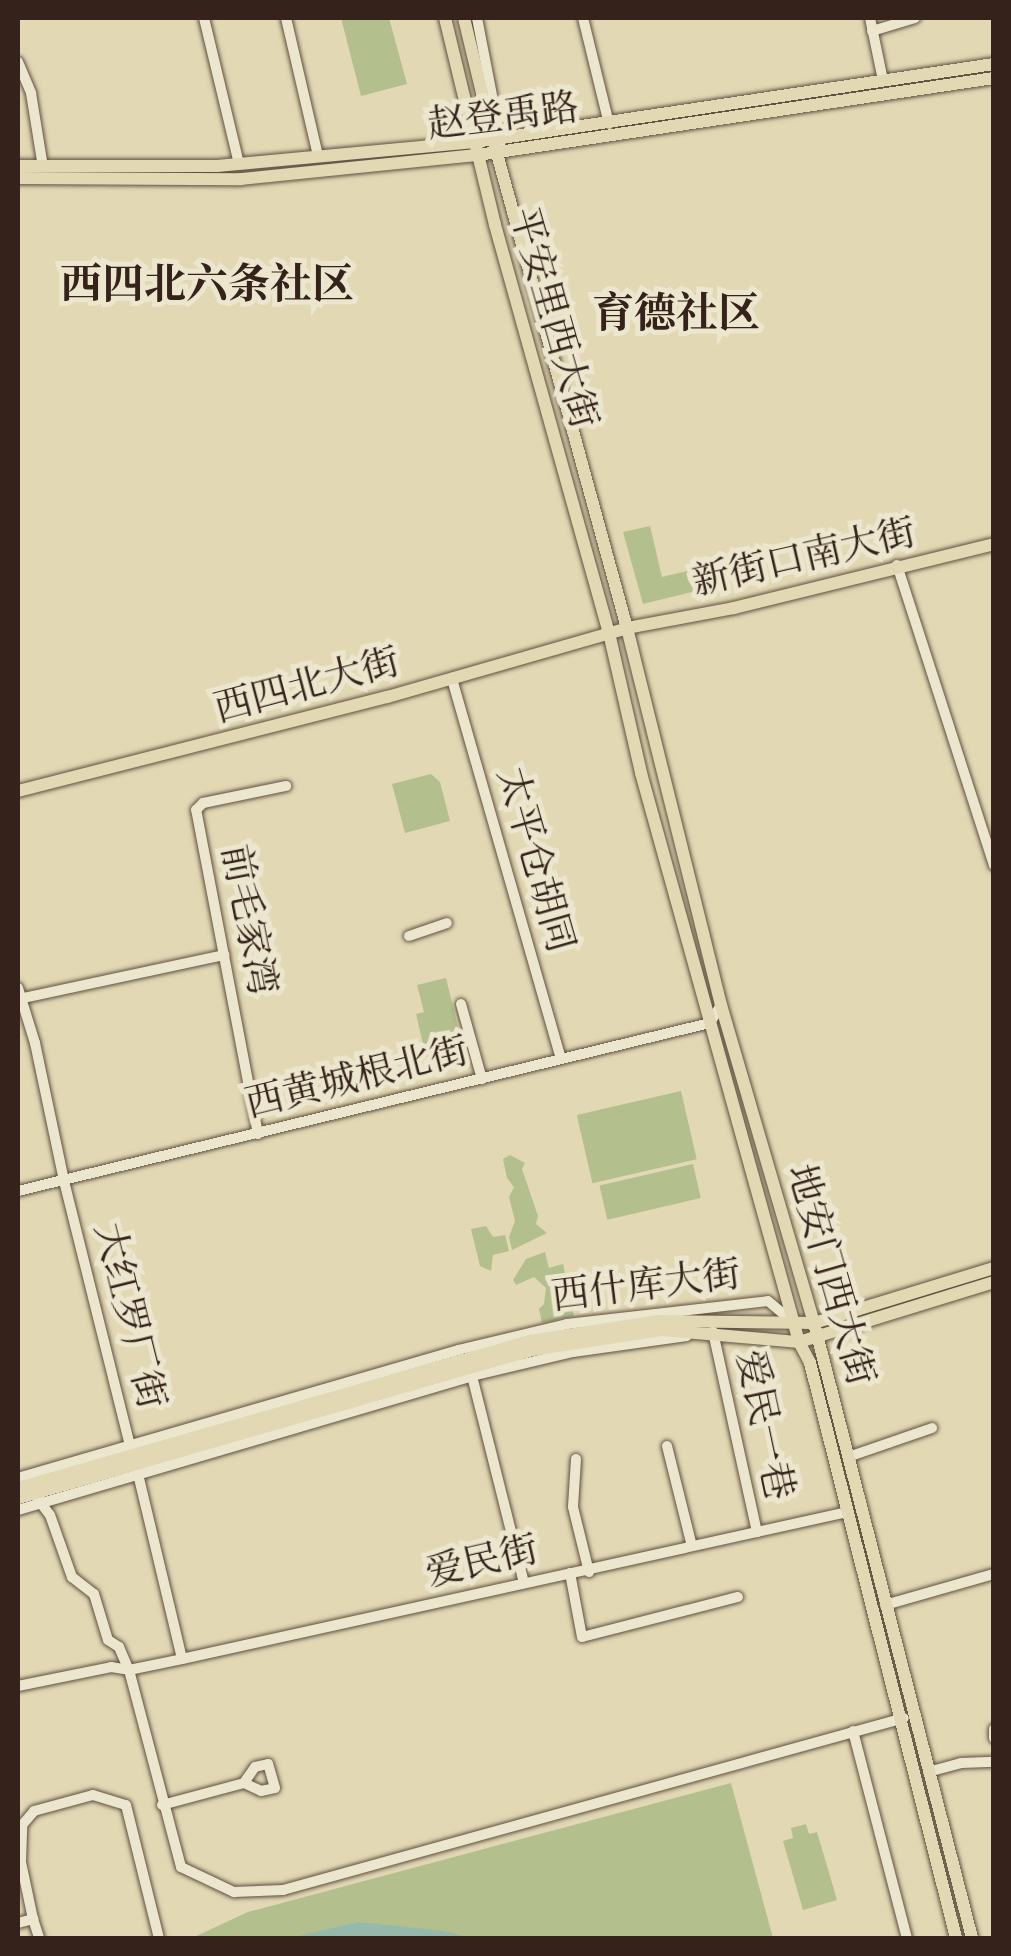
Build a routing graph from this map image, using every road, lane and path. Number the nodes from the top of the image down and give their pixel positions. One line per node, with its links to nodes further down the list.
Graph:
1 (204, 18): 18 (street)
2 (286, 18): 17 (street)
3 (445, 18): 16 (main road, 平安里西大街)
4 (464, 18): 15 (main road, 平安里西大街)
5 (476, 18): 15 (street)
6 (583, 18): 14 (street)
7 (870, 18): 9 (street)
8 (914, 18): 9 (street)
9 (872, 31): 13 (street)
10 (18, 62): 20 (street)
11 (994, 64): 13 (main road, 赵登禹路)
12 (994, 78): 15 (main road, 赵登禹路)
13 (883, 80): 14 (main road, 赵登禹路)
14 (609, 124): 15 (main road, 赵登禹路)
15 (498, 143): 16 (main road, 赵登禹路); 24 (main road, 平安里西大街)
16 (476, 149): 17 (main road, 赵登禹路); 21 (main road, 赵登禹路); 25 (main road, 平安里西大街)
17 (318, 156): 18 (main road, 赵登禹路)
18 (239, 164): 20 (main road, 赵登禹路)
19 (18, 166): 20 (main road, 赵登禹路)
20 (43, 167)
21 (18, 178)
22 (994, 544): 23 (main road, 新街口南大街)
23 (897, 565): 24 (main road, 新街口南大街); 29 (street)
24 (627, 628): 25 (main road, 新街口南大街); 35 (main road, 地安门西大街)
25 (610, 633): 26 (main road, 西四北大街); 36 (main road, 地安门西大街)
26 (452, 679): 28 (main road, 西四北大街); 37 (street, 太平仓胡同)
27 (286, 786): 32 (street, 前毛家湾)
28 (18, 791)
29 (994, 866)
30 (447, 923): 31 (street)
31 (408, 936)
32 (224, 955): 33 (street); 39 (street, 前毛家湾)
33 (20, 993): 40 (street, 大红罗厂街)
34 (461, 1004): 38 (street)
35 (721, 1005): 36 (street); 45 (main road, 地安门西大街)
36 (710, 1023): 37 (street, 西黄城根北街); 44 (main road, 地安门西大街)
37 (561, 1059): 38 (street, 西黄城根北街)
38 (482, 1079): 39 (street, 西黄城根北街)
39 (258, 1134): 40 (street, 西黄城根北街)
40 (64, 1182): 41 (street, 西黄城根北街); 54 (street, 大红罗厂街)
41 (18, 1191)
42 (994, 1268): 45 (main road)
43 (994, 1282): 47 (main road, 西什库大街)
44 (794, 1323): 45 (main road); 48 (main road, 地安门西大街); 54 (main road, 西什库大街); 54 (street, 西什库大街)
45 (814, 1323): 47 (main road, 地安门西大街)
46 (713, 1332): 48 (main road, 西什库大街); 49 (street, 西什库大街); 54 (main road, 西什库大街); 61 (street, 爱民一巷)
47 (818, 1338): 48 (main road, 西什库大街); 52 (main road, 地安门西大街)
48 (799, 1342): 60 (main road, 地安门西大街)
49 (472, 1376): 54 (street, 西什库大街); 66 (street)
50 (932, 1428): 52 (street)
51 (667, 1446): 62 (street)
52 (848, 1456): 68 (main road, 地安门西大街)
53 (576, 1459): 63 (street)
54 (135, 1463): 55 (street, 西什库大街); 56 (main road, 西什库大街); 58 (main road, 西什库大街); 69 (street, 大红罗厂街)
55 (18, 1478)
56 (18, 1488)
57 (18, 1498): 58 (main road, 西什库大街)
58 (38, 1499): 59 (street, 西什库大街); 70 (street)
59 (18, 1510)
60 (848, 1512): 61 (street, 爱民街); 72 (main road, 地安门西大街)
61 (757, 1532): 62 (street, 爱民街)
62 (692, 1546): 63 (street, 爱民街)
63 (590, 1572): 64 (street, 爱民街)
64 (570, 1573): 66 (street, 爱民街); 67 (street)
65 (994, 1574): 68 (street)
66 (524, 1583): 69 (street, 爱民街)
67 (738, 1596)
68 (885, 1604): 72 (main road, 地安门西大街)
69 (182, 1659): 70 (street, 爱民街)
70 (129, 1670): 71 (street, 爱民街); 79 (street)
71 (18, 1686)
72 (907, 1717): 74 (street); 77 (main road, 地安门西大街); 85 (main road, 地安门西大街)
73 (994, 1730): 75 (street)
74 (853, 1732): 79 (street); 84 (street)
75 (994, 1738)
76 (994, 1762): 77 (street)
77 (928, 1772): 86 (main road, 地安门西大街)
78 (244, 1783): 79 (street)
79 (162, 1805)
80 (33, 1919): 81 (street); 82 (street); 83 (street)
81 (18, 1923)
82 (39, 1938)
83 (159, 1938)
84 (907, 1938)
85 (956, 1938)
86 (972, 1938)

